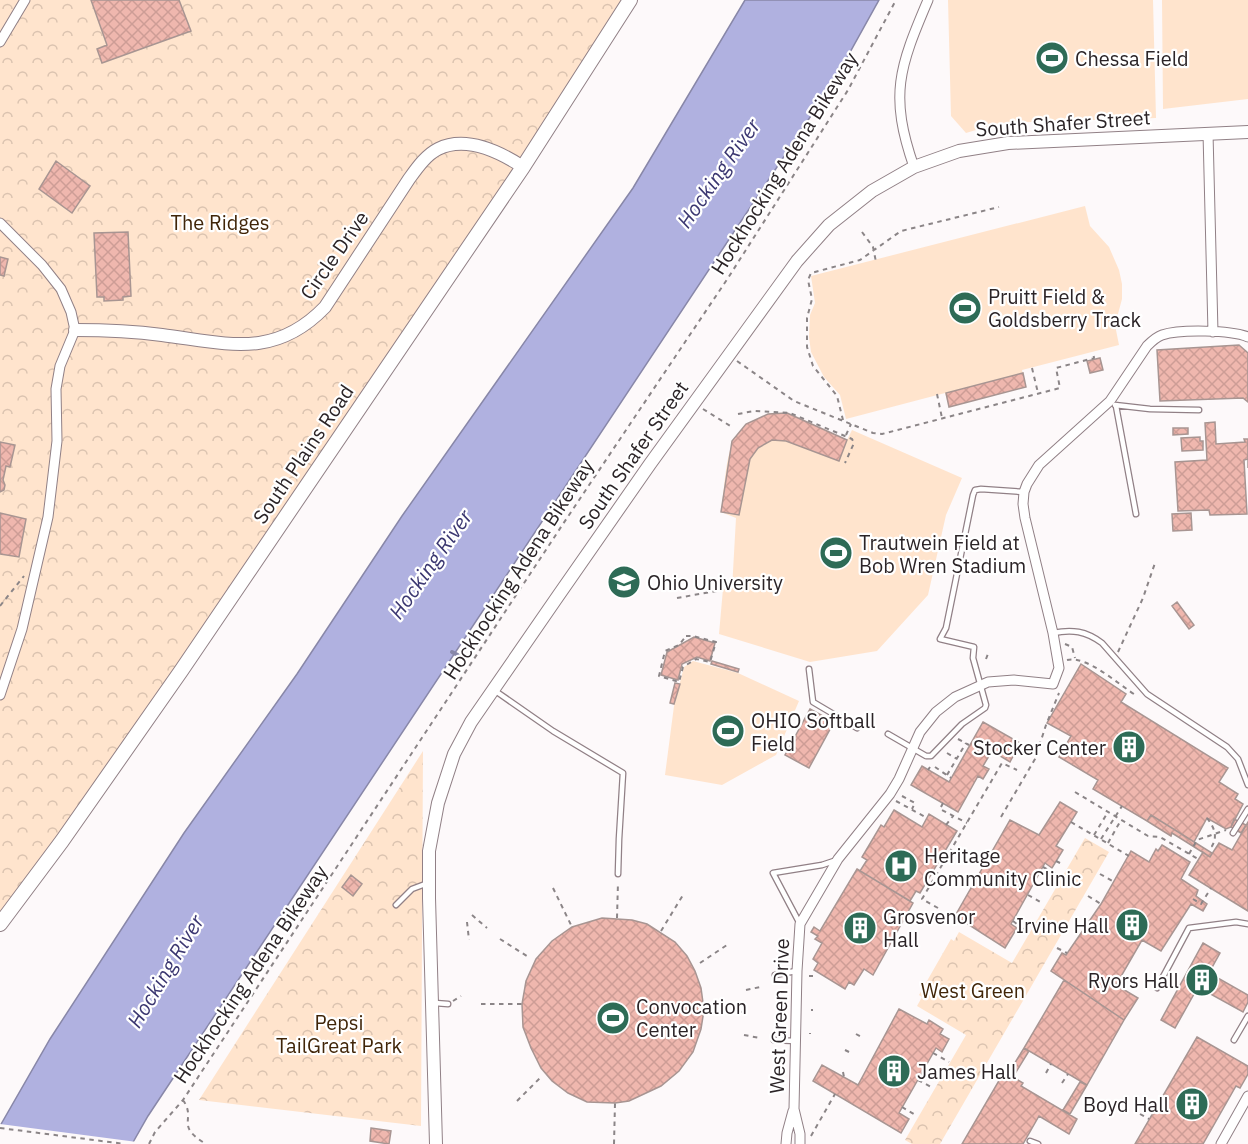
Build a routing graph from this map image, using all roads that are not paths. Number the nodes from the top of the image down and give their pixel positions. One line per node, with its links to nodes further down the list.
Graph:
1 (25, 0): 4 (street)
2 (630, 0): 7 (main road, South Plains Road)
3 (928, 0): 8 (street)
4 (0, 42)
5 (1248, 132): 6 (street, South Shafer Street)
6 (1208, 133): 8 (street, South Shafer Street); 11 (street)
7 (523, 167): 10 (street, Circle Drive); 32 (main road, South Plains Road)
8 (914, 167): 20 (street, South Shafer Street)
9 (0, 223): 10 (street)
10 (75, 330): 21 (street)
11 (1213, 332): 12 (street); 13 (street)
12 (1248, 337)
13 (1113, 403): 14 (lane); 15 (street); 16 (lane)
14 (1198, 410)
15 (1024, 492): 17 (street, West Green Drive); 19 (lane)
16 (1136, 514)
17 (1053, 633): 19 (street, West Green Drive); 25 (lane)
18 (809, 669): 22 (lane)
19 (979, 684): 24 (street, West Green Drive); 24 (lane)
20 (493, 689): 29 (lane); 30 (street, South Shafer Street)
21 (0, 694)
22 (856, 728)
23 (888, 734): 24 (lane)
24 (911, 748): 28 (street, West Green Drive)
25 (1248, 784)
26 (1248, 809): 27 (lane)
27 (1233, 833)
28 (837, 859): 33 (street, West Green Drive); 33 (lane, West Green Drive)
29 (618, 874)
30 (428, 883): 31 (lane); 38 (street, South Shafer Street)
31 (396, 904)
32 (0, 924)
33 (800, 924): 35 (street, West Green Drive)
34 (1248, 924): 37 (lane)
35 (797, 971): 36 (lane); 43 (street, West Green Drive)
36 (775, 975)
37 (1157, 988)
38 (432, 1003): 39 (lane); 48 (street, South Shafer Street)
39 (448, 1004)
40 (1248, 1016): 42 (lane)
41 (774, 1040): 43 (lane)
42 (1234, 1040)
43 (796, 1041): 45 (street, West Green Drive)
44 (1248, 1096): 51 (street)
45 (794, 1109): 47 (street, West Green Drive); 49 (street, West Green Drive)
46 (1030, 1141): 50 (lane)
47 (804, 1142)
48 (436, 1144)
49 (786, 1144)
50 (1038, 1144)
51 (1221, 1144)

